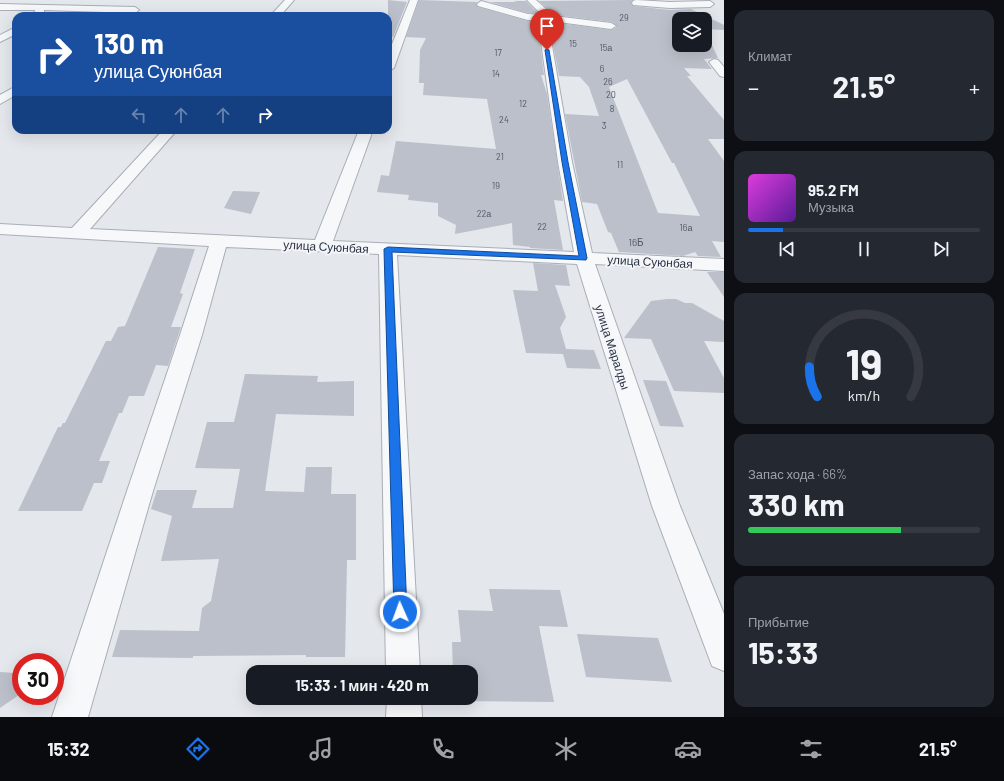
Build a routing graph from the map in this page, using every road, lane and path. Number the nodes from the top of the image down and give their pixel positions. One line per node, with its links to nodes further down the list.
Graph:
1 (290, 0): 12 (street)
2 (414, 0): 17 (street)
3 (531, 0): 13 (street)
4 (701, 0): 5 (street)
5 (636, 3)
6 (144, 4): 9 (street)
7 (481, 4): 13 (street)
8 (0, 7): 10 (street)
9 (134, 10): 10 (street); 11 (street)
10 (40, 12)
11 (131, 12)
12 (279, 12)
13 (547, 23): 14 (street); 29 (street, улица Маралды)
14 (611, 26)
15 (12, 32): 16 (street)
16 (0, 39)
17 (392, 58)
18 (714, 62): 19 (street)
19 (724, 74)
20 (12, 92): 21 (street)
21 (0, 100)
22 (166, 134): 25 (street)
23 (364, 134): 27 (street)
24 (0, 229): 25 (street, улица Суюнбая)
25 (77, 233): 26 (street, улица Суюнбая)
26 (219, 242): 27 (street, улица Суюнбая); 34 (street)
27 (322, 246): 28 (street, улица Суюнбая)
28 (388, 249): 29 (street, улица Суюнбая); 32 (street)
29 (584, 258): 30 (street, улица Суюнбая); 31 (street, улица Маралды)
30 (724, 265)
31 (724, 654)
32 (403, 665)
33 (404, 705): 35 (street)
34 (70, 717)
35 (404, 717)

